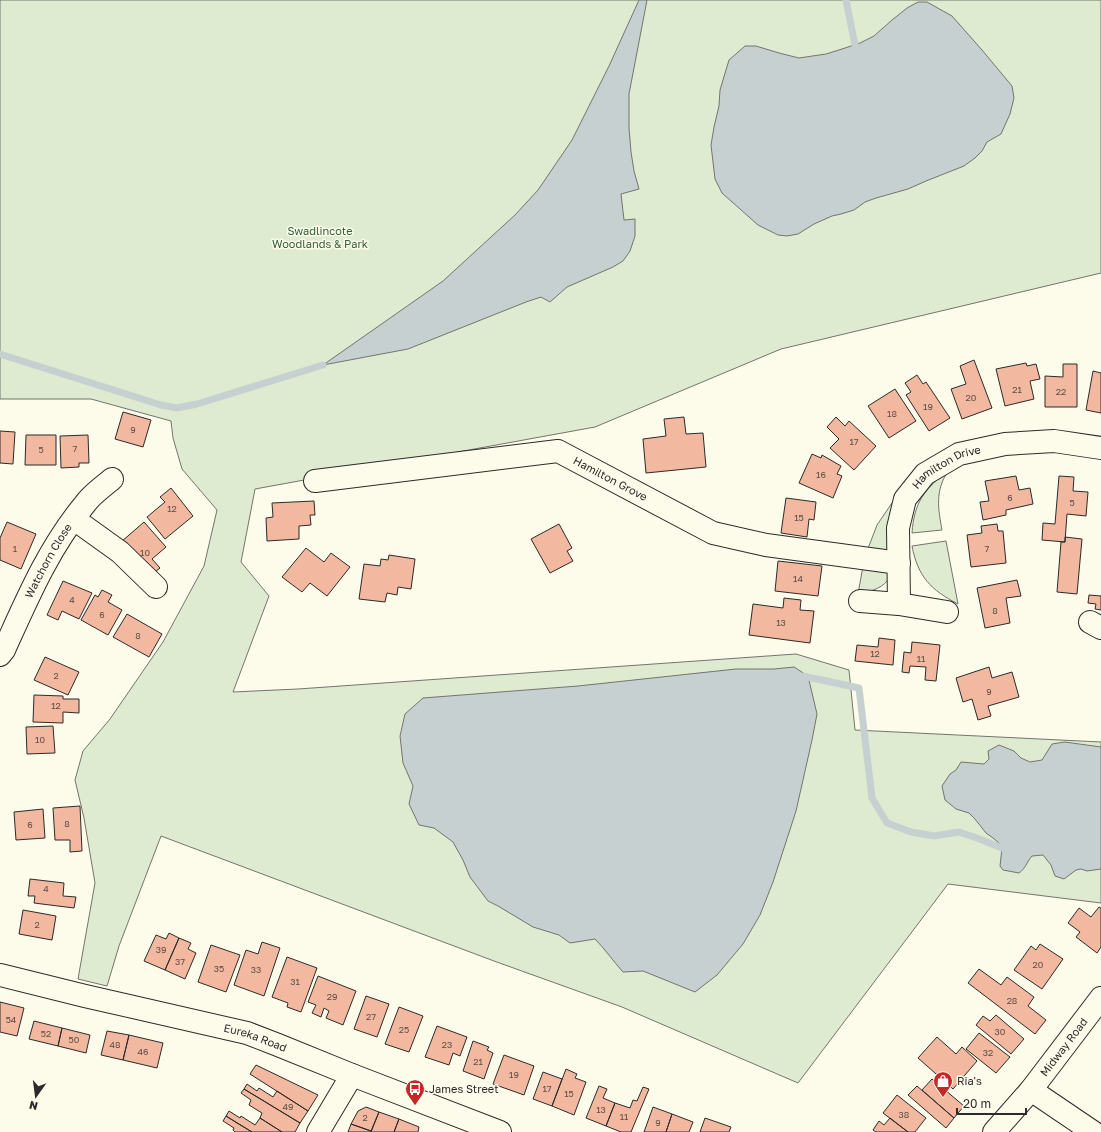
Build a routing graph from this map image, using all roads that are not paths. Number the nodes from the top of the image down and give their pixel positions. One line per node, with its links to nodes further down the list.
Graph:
1 (1101, 448): 5 (street, Hamilton Drive)
2 (112, 479): 4 (street, Watchorn Close)
3 (315, 482): 5 (street, Hamilton Grove)
4 (74, 519): 6 (street); 10 (street, Watchorn Close)
5 (899, 563): 8 (street, Hamilton Drive)
6 (156, 587)
7 (860, 601): 8 (street)
8 (899, 604): 9 (street)
9 (947, 612)
10 (0, 655)
11 (0, 975): 13 (street, Eureka Road)
12 (1101, 998): 14 (street, Midway Road)
13 (352, 1075): 15 (street); 16 (street, Eureka Road)
14 (1031, 1090): 17 (street, Midway Road); 18 (street)
15 (318, 1132)
16 (500, 1132)
17 (994, 1132)
18 (1093, 1132)

